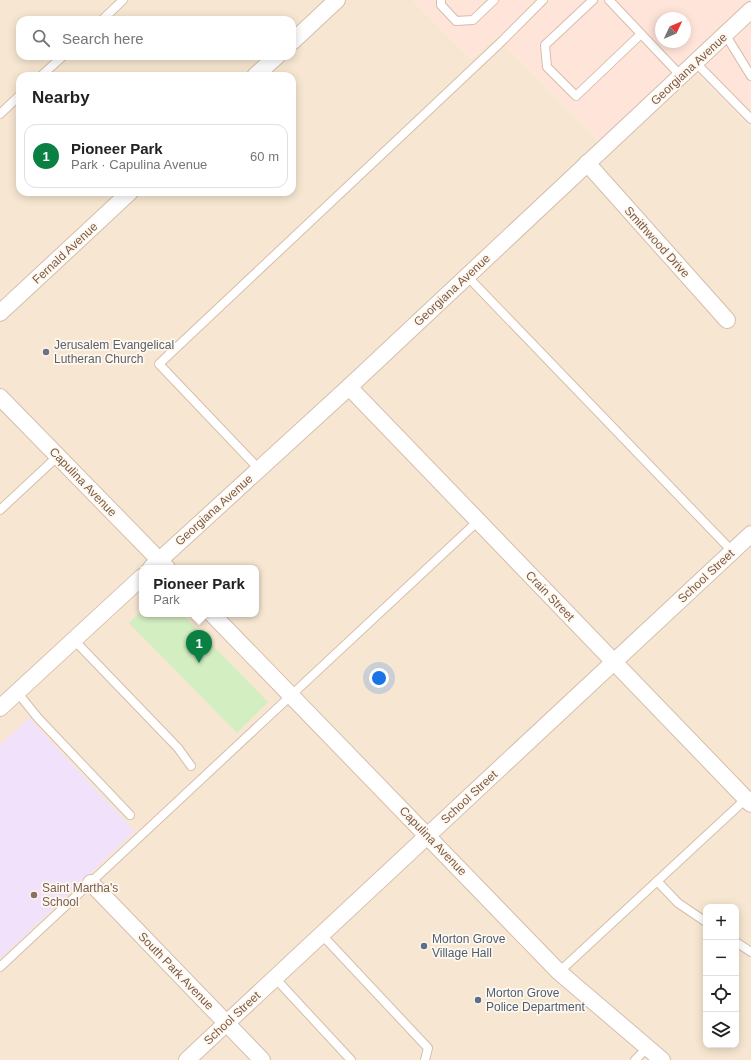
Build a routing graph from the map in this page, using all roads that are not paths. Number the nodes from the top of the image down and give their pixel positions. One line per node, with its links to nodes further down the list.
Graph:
1 (123, 0): 9 (lane)
2 (337, 0): 12 (street)
3 (441, 0): 4 (lane)
4 (494, 0)
5 (544, 0): 31 (lane)
6 (593, 0): 10 (lane)
7 (609, 0): 10 (lane)
8 (751, 10): 11 (street, Georgiana Avenue)
9 (106, 16)
10 (641, 34): 18 (lane)
11 (725, 34): 15 (street, Georgiana Avenue); 19 (lane)
12 (296, 38)
13 (58, 60): 16 (lane)
14 (273, 60): 17 (street)
15 (695, 62): 18 (street, Georgiana Avenue); 22 (lane)
16 (45, 72)
17 (259, 72)
18 (681, 76): 23 (street, Georgiana Avenue)
19 (751, 76)
20 (16, 99): 21 (lane)
21 (0, 114)
22 (751, 119)
23 (587, 163): 25 (street, Georgiana Avenue); 27 (street, Smithwood Drive)
24 (126, 196): 26 (street, Fernald Avenue)
25 (467, 276): 28 (street, Georgiana Avenue); 35 (lane)
26 (0, 313)
27 (727, 320)
28 (349, 387): 31 (street, Georgiana Avenue); 33 (street, Crain Street)
29 (0, 397): 30 (street, Capulina Avenue)
30 (58, 456): 32 (lane); 36 (street, Capulina Avenue)
31 (259, 469): 36 (street, Georgiana Avenue)
32 (0, 510)
33 (478, 521): 40 (street, Crain Street); 42 (lane)
34 (751, 534): 35 (street, School Street)
35 (732, 551): 40 (street, School Street)
36 (159, 565)
37 (139, 580): 39 (street)
38 (215, 617): 42 (street, Capulina Avenue)
39 (74, 640): 41 (street); 44 (lane)
40 (614, 662): 45 (street, Crain Street); 47 (street, School Street)
41 (17, 692): 43 (street); 46 (lane)
42 (291, 696): 47 (street, Capulina Avenue); 49 (lane)
43 (0, 708)
44 (191, 766)
45 (749, 799): 48 (lane)
46 (130, 815)
47 (428, 836): 51 (street, School Street); 55 (street, Capulina Avenue)
48 (657, 881): 50 (lane); 55 (lane)
49 (91, 882): 54 (lane); 57 (street, South Park Avenue)
50 (703, 920)
51 (322, 935): 56 (street, School Street); 62 (lane)
52 (739, 944): 53 (lane)
53 (751, 952)
54 (0, 967)
55 (559, 972): 58 (street, Capulina Avenue)
56 (275, 978): 57 (street, School Street); 61 (lane)
57 (226, 1023): 59 (street, School Street); 60 (street, South Park Avenue)
58 (648, 1047): 63 (lane); 64 (street, Capulina Avenue)
59 (187, 1060)
60 (262, 1060)
61 (351, 1060)
62 (425, 1060)
63 (635, 1060)
64 (662, 1060)

